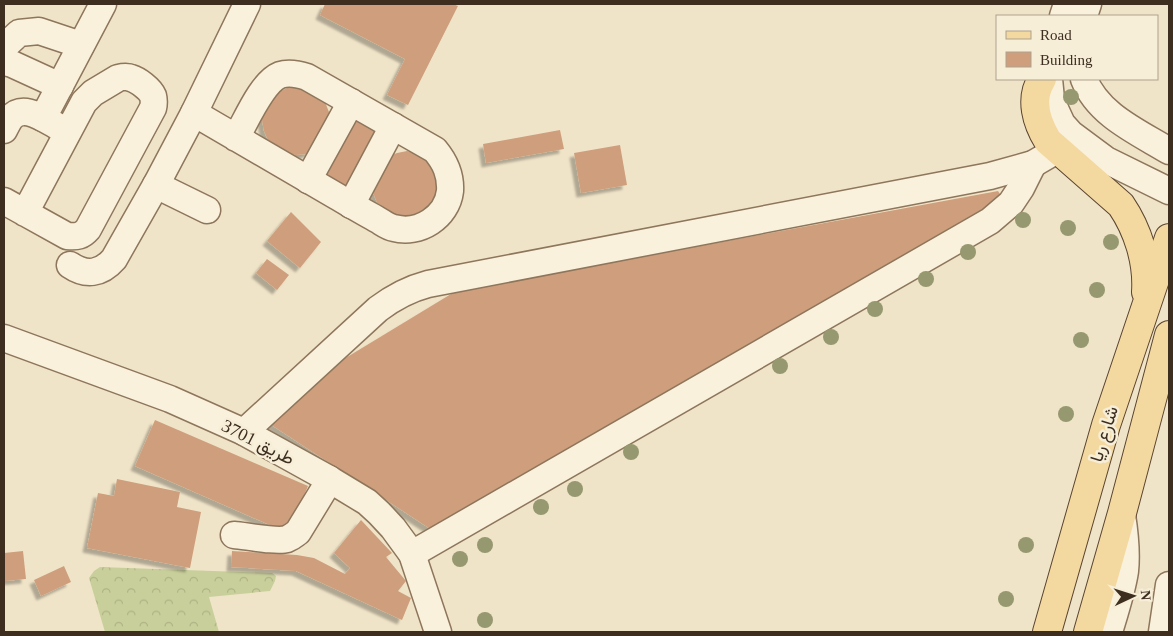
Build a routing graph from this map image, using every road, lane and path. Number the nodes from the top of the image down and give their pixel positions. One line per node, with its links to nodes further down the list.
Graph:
1 (103, 4): 3 (street)
2 (247, 4): 11 (street)
3 (81, 45): 4 (street); 9 (street)
4 (4, 47)
5 (4, 62): 9 (street)
6 (1042, 80): 17 (main road)
7 (1049, 80): 22 (street)
8 (1084, 80): 18 (street)
9 (60, 86): 12 (street)
10 (351, 102): 13 (street); 16 (street); 20 (street)
11 (194, 113): 16 (street); 21 (street)
12 (43, 118): 14 (street); 15 (street)
13 (393, 126): 23 (street); 23 (street)
14 (4, 130)
15 (68, 132): 24 (street); 24 (street)
16 (236, 138): 20 (street)
17 (1057, 150): 19 (street); 28 (main road)
18 (1169, 151)
19 (1033, 164): 31 (street); 35 (street)
20 (308, 180): 23 (street)
21 (156, 185): 25 (street); 27 (street)
22 (1169, 191)
23 (352, 205)
24 (14, 207)
25 (206, 210)
26 (1169, 238): 28 (main road, شارع ريا)
27 (70, 265)
28 (1146, 307): 38 (main road, شارع ريا)
29 (1169, 337): 33 (main road, شارع ريا)
30 (4, 338): 31 (street, طريق 3701)
31 (244, 432): 32 (street, طريق 3701)
32 (329, 479): 34 (street); 35 (street, طريق 3701)
33 (1122, 514): 39 (main road, شارع ريا); 40 (street)
34 (234, 535)
35 (412, 554): 37 (street, طريق 3701)
36 (1169, 585): 41 (street)
37 (438, 632)
38 (1047, 632)
39 (1088, 632)
40 (1109, 632)
41 (1162, 632)

